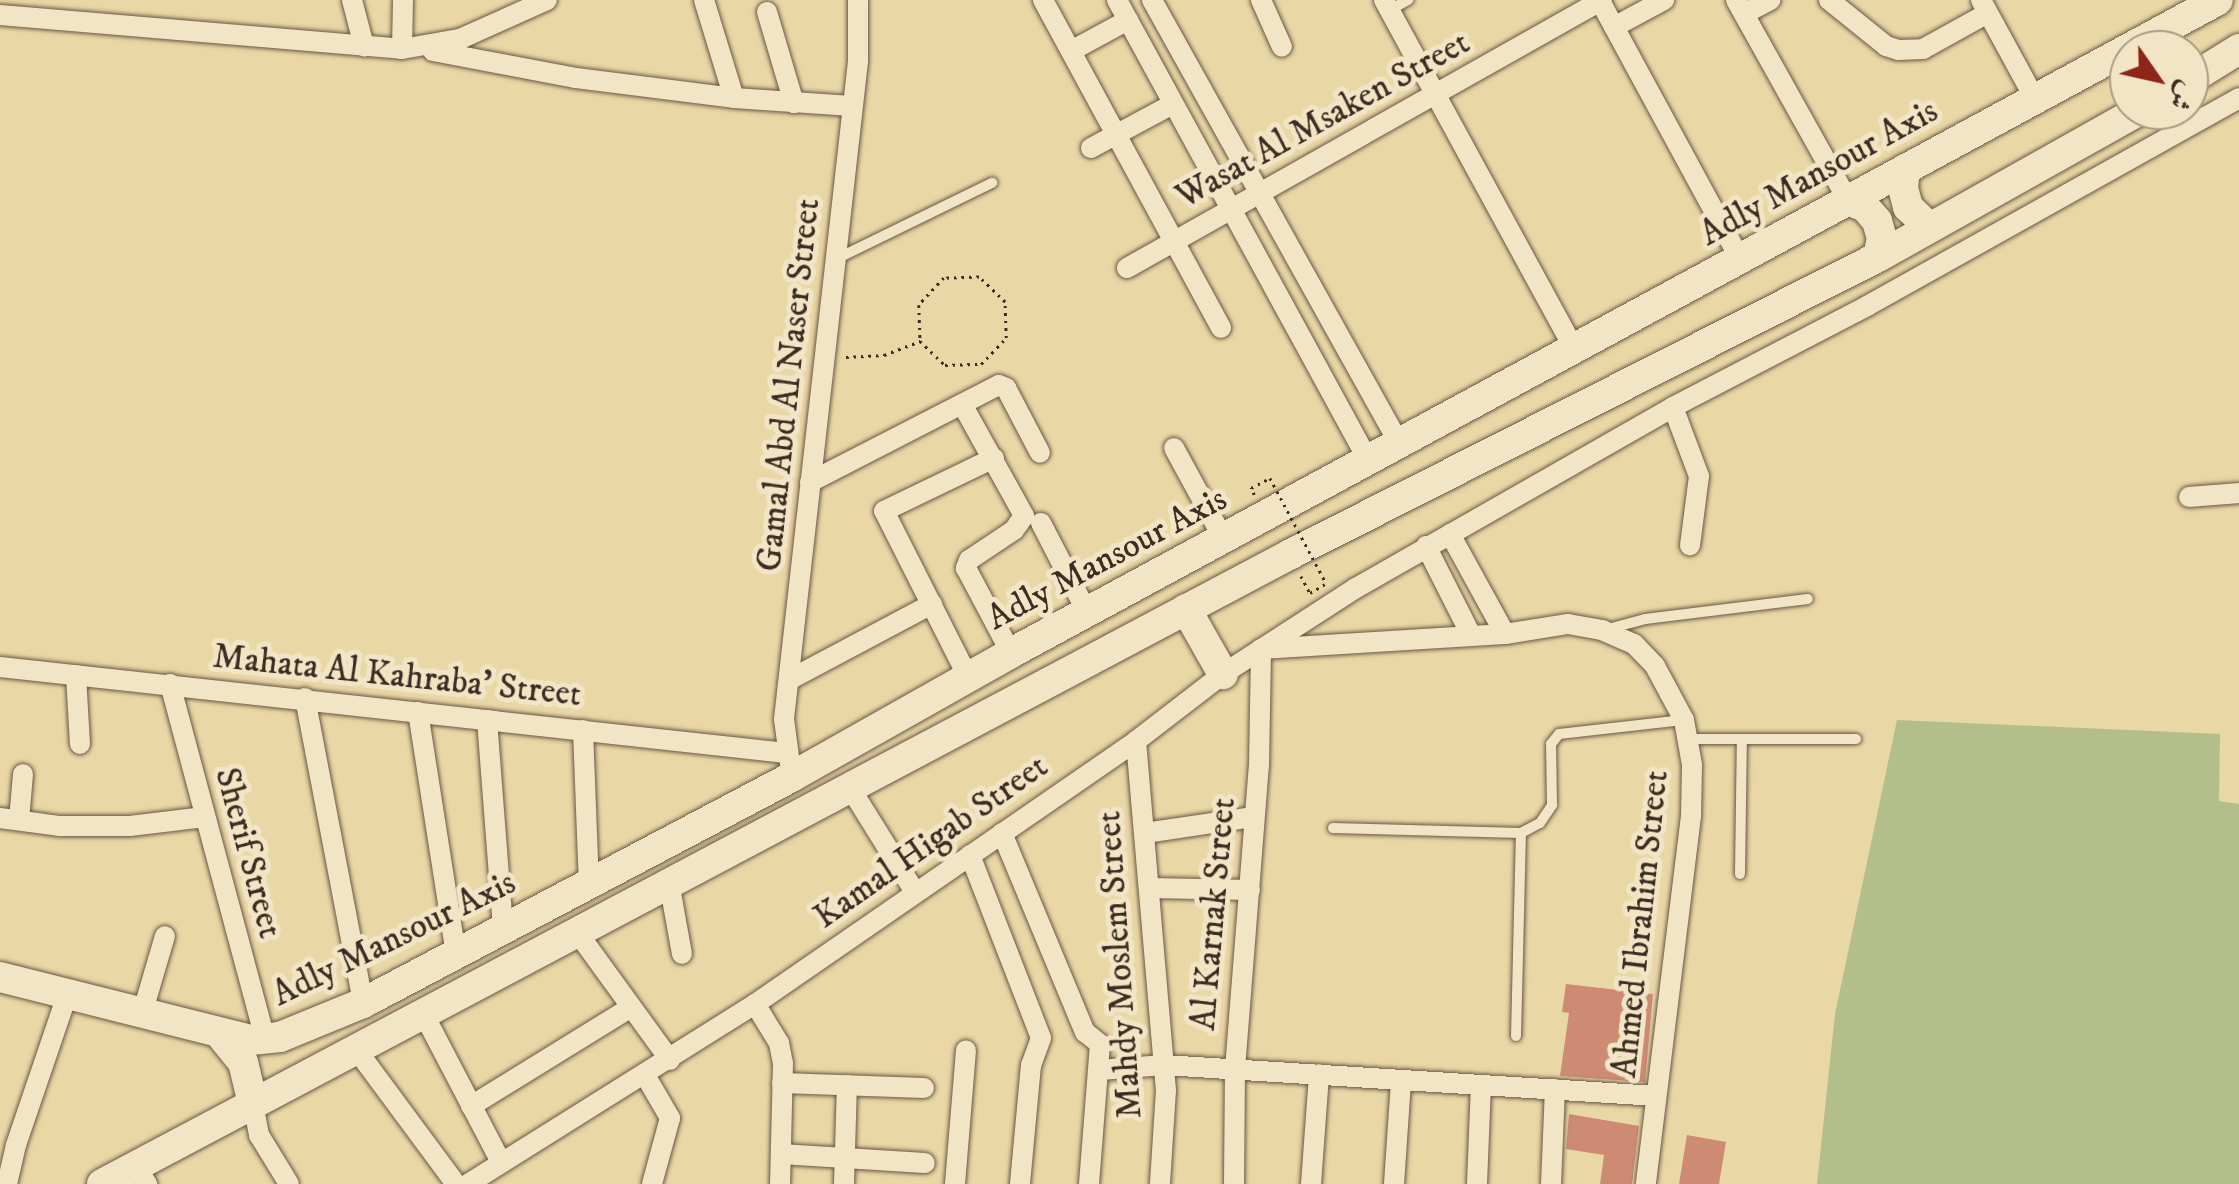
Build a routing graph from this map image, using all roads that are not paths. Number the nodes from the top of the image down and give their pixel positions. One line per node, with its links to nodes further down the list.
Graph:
1 (352, 0): 24 (street)
2 (403, 0): 26 (street)
3 (547, 0): 26 (street)
4 (704, 0): 31 (street)
5 (858, 0): 36 (street, Gamal Abd Al Naser Street)
6 (1044, 0): 28 (street)
7 (1117, 0): 22 (street)
8 (1152, 0): 42 (street)
9 (1261, 0): 25 (street)
10 (1601, 0): 23 (street); 30 (street, Wasat Al Msaken Street)
11 (1664, 0): 23 (street)
12 (1770, 0): 17 (street)
13 (1829, 0): 21 (street)
14 (1866, 0): 21 (street)
15 (2218, 0): 33 (main road, Adly Mansour Axis)
16 (1394, 3): 30 (street)
17 (1740, 7): 43 (street)
18 (1984, 7): 21 (street); 33 (street)
19 (3, 10): 24 (street)
20 (767, 12): 34 (street)
21 (1852, 19)
22 (1128, 20): 28 (street); 35 (street)
23 (1614, 27): 49 (street)
24 (364, 46): 26 (street)
25 (1282, 47)
26 (410, 49): 31 (street)
27 (2239, 49): 29 (main road)
28 (1071, 51): 38 (street)
29 (2209, 68)
30 (1436, 94): 42 (street, Wasat Al Msaken Street); 52 (street)
31 (734, 98): 34 (street)
32 (2239, 98): 54 (street, Kamal Higab Street)
33 (2035, 99): 40 (main road, Adly Mansour Axis)
34 (794, 103): 36 (street)
35 (1174, 104): 38 (street); 44 (street)
36 (852, 106): 48 (street, Gamal Abd Al Naser Street)
37 (2109, 127): 45 (main road)
38 (1116, 134): 39 (street); 46 (street)
39 (1091, 148)
40 (1905, 168): 43 (main road, Adly Mansour Axis); 45 (main road)
41 (992, 182): 48 (lane)
42 (1260, 193): 44 (street, Wasat Al Msaken Street); 55 (street)
43 (1848, 200): 47 (main road); 49 (main road, Adly Mansour Axis)
44 (1231, 209): 46 (street, Wasat Al Msaken Street); 59 (street)
45 (1929, 227): 47 (main road)
46 (1174, 241): 50 (street, Wasat Al Msaken Street); 51 (street)
47 (1878, 256): 70 (main road)
48 (835, 259): 60 (street, Gamal Abd Al Naser Street)
49 (1740, 259): 52 (main road, Adly Mansour Axis)
50 (1127, 268)
51 (1221, 328)
52 (1574, 349): 55 (main road, Adly Mansour Axis)
53 (962, 404): 57 (street); 58 (street); 60 (street)
54 (1673, 408): 64 (street, Kamal Higab Street); 66 (street)
55 (1399, 443): 59 (main road, Adly Mansour Axis)
56 (1174, 448): 65 (street)
57 (1040, 453)
58 (994, 458): 69 (street); 76 (street)
59 (1368, 460): 65 (main road, Adly Mansour Axis)
60 (810, 482): 81 (street, Gamal Abd Al Naser Street)
61 (2239, 493): 62 (street)
62 (2189, 497)
63 (1041, 523): 71 (street)
64 (1450, 534): 67 (street, Kamal Higab Street); 73 (street)
65 (1223, 538): 71 (main road, Adly Mansour Axis)
66 (1690, 545)
67 (1426, 546): 74 (street); 75 (street, Kamal Higab Street)
68 (1808, 599): 72 (lane)
69 (932, 604): 80 (street); 81 (street)
70 (1186, 609): 78 (main road); 94 (main road)
71 (1087, 612): 76 (main road, Adly Mansour Axis)
72 (1602, 630): 73 (street, Ahmed Ibrahim Street); 87 (street, Ahmed Ibrahim Street)
73 (1505, 634): 74 (street, Ahmed Ibrahim Street)
74 (1472, 635): 75 (street, Ahmed Ibrahim Street)
75 (1262, 649): 78 (street, Kamal Higab Street); 95 (street, Al Karnak Street)
76 (1010, 653): 80 (main road, Adly Mansour Axis)
77 (0, 668): 79 (street, Mahata Al Kahraba' Street)
78 (1223, 674): 90 (street, Kamal Higab Street)
79 (76, 675): 82 (street, Mahata Al Kahraba' Street); 91 (street)
80 (968, 677): 92 (main road, Adly Mansour Axis)
81 (790, 680): 92 (street, Gamal Abd Al Naser Street)
82 (170, 684): 83 (street, Mahata Al Kahraba' Street); 96 (street, Sherif Street)
83 (306, 698): 84 (street, Mahata Al Kahraba' Street); 116 (street)
84 (418, 712): 85 (street, Mahata Al Kahraba' Street); 112 (street)
85 (487, 720): 86 (street, Mahata Al Kahraba' Street); 109 (street)
86 (583, 730): 92 (street, Mahata Al Kahraba' Street); 105 (street)
87 (1686, 730): 88 (lane); 101 (lane); 140 (street, Ahmed Ibrahim Street)
88 (1742, 739): 89 (lane); 103 (lane)
89 (1856, 739)
90 (1136, 740): 99 (street, Kamal Higab Street); 100 (street, Mahdy Moslem Street)
91 (80, 744)
92 (790, 764): 105 (main road, Adly Mansour Axis)
93 (23, 774): 97 (street)
94 (849, 786): 104 (main road); 108 (street)
95 (1254, 817): 100 (street); 107 (street, Al Karnak Street)
96 (204, 818): 97 (street); 124 (street, Sherif Street)
97 (10, 819)
98 (1333, 828): 101 (lane)
99 (1002, 833): 102 (street, Kamal Higab Street); 128 (street)
100 (1144, 833): 106 (street, Mahdy Moslem Street)
101 (1521, 833): 123 (lane)
102 (970, 855): 108 (street, Kamal Higab Street); 157 (street)
103 (1740, 874)
104 (669, 882): 110 (main road); 113 (street)
105 (589, 884): 109 (main road, Adly Mansour Axis)
106 (1150, 888): 107 (street); 129 (street, Mahdy Moslem Street)
107 (1250, 890): 131 (street, Al Karnak Street)
108 (915, 892): 117 (street, Kamal Higab Street)
109 (503, 929): 112 (main road, Adly Mansour Axis)
110 (577, 932): 118 (street); 119 (main road)
111 (165, 936): 120 (street)
112 (456, 954): 116 (main road, Adly Mansour Axis)
113 (682, 954)
114 (0, 978): 115 (main road, Adly Mansour Axis)
115 (67, 994): 120 (main road, Adly Mansour Axis); 149 (street)
116 (363, 1003): 121 (main road, Adly Mansour Axis)
117 (756, 1004): 127 (street, Kamal Higab Street); 134 (street)
118 (631, 1007): 127 (street); 142 (street)
119 (422, 1011): 125 (main road); 142 (street)
120 (142, 1014): 122 (main road, Adly Mansour Axis)
121 (306, 1028): 124 (main road, Adly Mansour Axis); 130 (main road)
122 (220, 1034): 124 (main road, Adly Mansour Axis); 141 (main road)
123 (1516, 1036)
124 (265, 1039)
125 (356, 1048): 130 (main road); 152 (street)
126 (966, 1050): 156 (street)
127 (670, 1060): 133 (street, Kamal Higab Street)
128 (1100, 1060): 129 (street); 158 (street)
129 (1164, 1065): 131 (street); 159 (street, Mahdy Moslem Street)
130 (322, 1068): 141 (main road)
131 (1235, 1069): 132 (street); 160 (street, Al Karnak Street)
132 (1319, 1074): 135 (street); 161 (street)
133 (644, 1076): 145 (street, Kamal Higab Street); 153 (street)
134 (782, 1082): 136 (street); 143 (street)
135 (1401, 1082): 137 (street); 162 (street)
136 (846, 1085): 138 (street); 144 (street)
137 (1480, 1086): 139 (street); 163 (street)
138 (924, 1088)
139 (1556, 1089): 140 (street); 164 (street)
140 (1656, 1096): 165 (street, Ahmed Ibrahim Street)
141 (253, 1104): 147 (main road); 151 (street)
142 (470, 1106): 145 (street)
143 (780, 1154): 144 (street); 154 (street)
144 (845, 1158): 146 (street); 155 (street)
145 (501, 1162): 148 (street, Kamal Higab Street)
146 (924, 1163)
147 (141, 1175): 150 (main road)
148 (474, 1182)
149 (8, 1184)
150 (102, 1184)
151 (289, 1184)
152 (456, 1184)
153 (652, 1184)
154 (780, 1184)
155 (844, 1184)
156 (955, 1184)
157 (1020, 1184)
158 (1088, 1184)
159 (1160, 1184)
160 (1234, 1184)
161 (1312, 1184)
162 (1394, 1184)
163 (1476, 1184)
164 (1552, 1184)
165 (1646, 1184)

